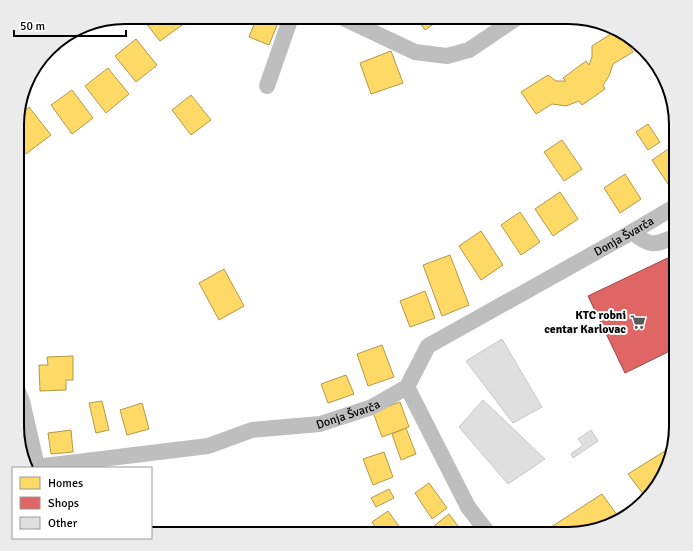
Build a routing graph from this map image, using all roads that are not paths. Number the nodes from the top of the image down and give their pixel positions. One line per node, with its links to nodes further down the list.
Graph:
1 (289, 24): 4 (street)
2 (356, 24): 3 (street)
3 (508, 24)
4 (267, 86)
5 (669, 210): 6 (street, Donja Švarča)
6 (632, 232): 7 (street); 8 (street, Donja Švarča)
7 (669, 239)
8 (407, 387): 10 (street, Donja Švarča); 11 (street)
9 (24, 413): 10 (street, Donja Švarča)
10 (33, 467)
11 (484, 527)

